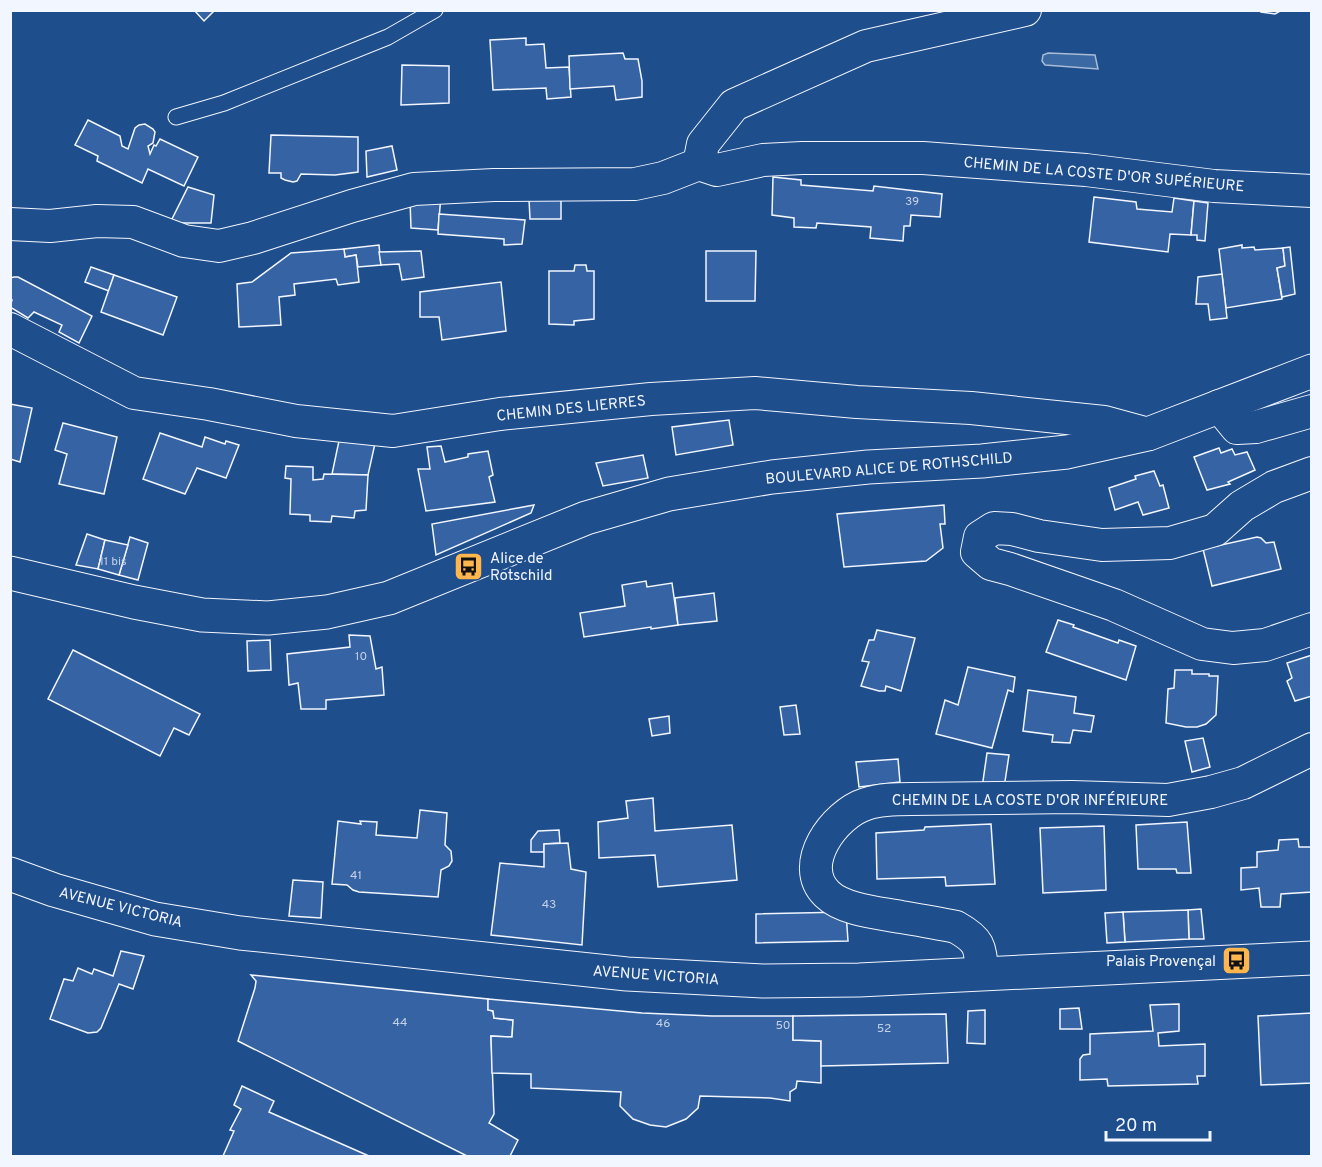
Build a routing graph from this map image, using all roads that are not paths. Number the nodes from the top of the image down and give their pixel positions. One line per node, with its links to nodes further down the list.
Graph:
1 (435, 10): 3 (lane)
2 (1025, 10): 4 (street)
3 (176, 117)
4 (699, 164): 5 (street, CHEMIN DE LA COSTE D'OR SUPÉRIEURE); 6 (street)
5 (1311, 191)
6 (10, 224)
7 (10, 329): 11 (street, CHEMIN DES LIERRES)
8 (1311, 371): 9 (main road, BOULEVARD ALICE DE ROTHSCHILD)
9 (1220, 405): 10 (street); 11 (main road, BOULEVARD ALICE DE ROTHSCHILD)
10 (1311, 411)
11 (1148, 434): 13 (main road, BOULEVARD ALICE DE ROTHSCHILD)
12 (1311, 473): 14 (street)
13 (10, 573)
14 (1311, 629)
15 (1311, 749): 18 (street, CHEMIN DE LA COSTE D'OR INFÉRIEURE)
16 (10, 874): 18 (main road, AVENUE VICTORIA)
17 (1311, 958): 18 (main road, AVENUE VICTORIA)
18 (982, 974)

